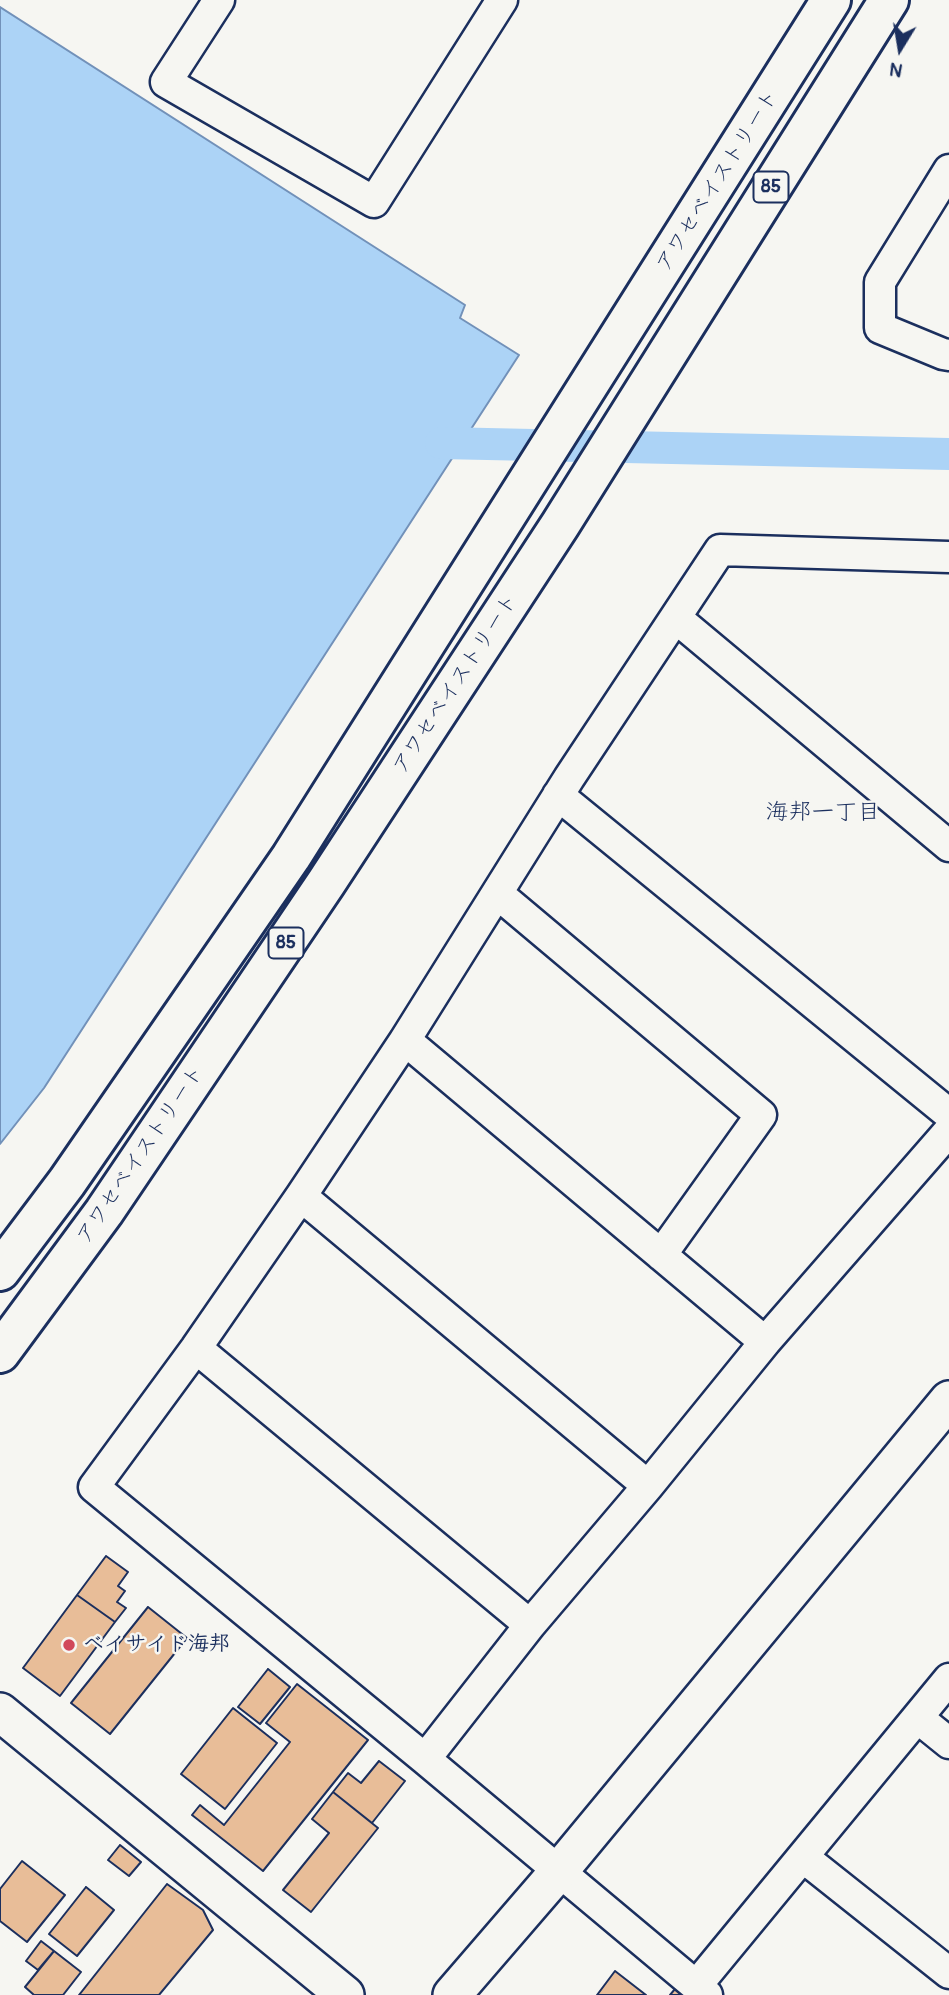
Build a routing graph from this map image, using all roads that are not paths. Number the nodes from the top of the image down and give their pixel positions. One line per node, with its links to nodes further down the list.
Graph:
1 (219, 0): 2 (street)
2 (502, 0)
3 (831, 0): 17 (main road, アワセベイストリート / 85)
4 (889, 0): 20 (main road, アワセベイストリート / 85)
5 (949, 170): 6 (street)
6 (949, 355)
7 (942, 562): 8 (street)
8 (676, 618): 9 (street); 10 (street)
9 (558, 795): 11 (street); 13 (street)
10 (949, 846)
11 (498, 894): 12 (street); 16 (street)
12 (405, 1040): 15 (street); 16 (street)
13 (949, 1114)
14 (949, 1132): 18 (street)
15 (301, 1196): 19 (street); 22 (street)
16 (661, 1255): 18 (street)
17 (0, 1271)
18 (765, 1342): 22 (street)
19 (197, 1348): 23 (street); 28 (street)
20 (0, 1353)
21 (949, 1401): 30 (street)
22 (648, 1486): 23 (street)
23 (530, 1625): 28 (street)
24 (949, 1679): 26 (street)
25 (0, 1712): 33 (street)
26 (918, 1718): 27 (street); 29 (street)
27 (949, 1744)
28 (425, 1759): 30 (street)
29 (803, 1857): 31 (street); 32 (street)
30 (559, 1871): 32 (street); 34 (street)
31 (949, 1973)
32 (702, 1990)
33 (345, 1995)
34 (452, 1995)

